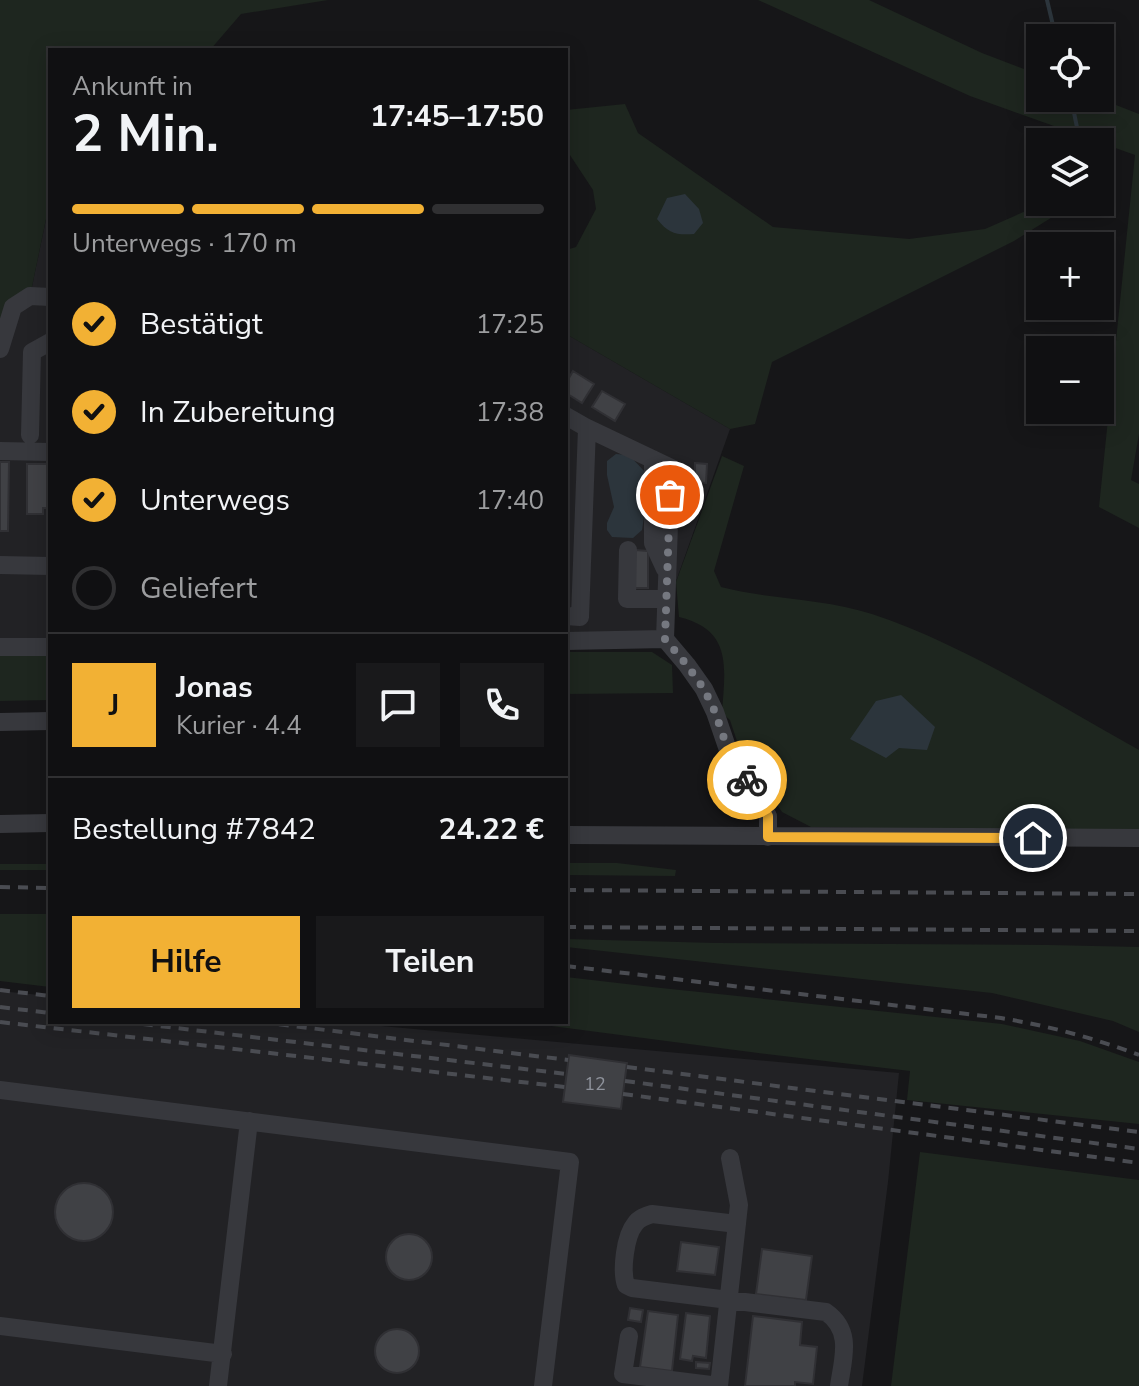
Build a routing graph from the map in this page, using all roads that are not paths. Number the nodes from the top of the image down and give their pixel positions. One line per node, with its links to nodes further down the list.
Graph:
1 (48, 297): 3 (street)
2 (48, 343): 6 (street)
3 (0, 349)
4 (568, 417): 5 (street)
5 (587, 428): 12 (street); 13 (street)
6 (30, 435)
7 (0, 451): 8 (street)
8 (48, 452)
9 (628, 550): 12 (street)
10 (0, 565): 11 (street)
11 (48, 566)
12 (666, 599): 14 (street)
13 (568, 616)
14 (665, 639): 15 (street); 23 (street)
15 (568, 641)
16 (0, 647): 17 (street)
17 (48, 647)
18 (48, 721): 19 (street)
19 (0, 722)
20 (48, 823): 21 (street)
21 (0, 824)
22 (568, 835): 23 (street)
23 (768, 837): 24 (street)
24 (1139, 838)
25 (0, 1090): 26 (street)
26 (249, 1121): 32 (street); 35 (street)
27 (730, 1158): 28 (street)
28 (737, 1224): 29 (street); 29 (street)
29 (728, 1300): 36 (street); 37 (street)
30 (0, 1326): 32 (street)
31 (629, 1336): 33 (street)
32 (223, 1354): 34 (street)
33 (624, 1380): 36 (street)
34 (218, 1386)
35 (543, 1386)
36 (719, 1386)
37 (839, 1386)

